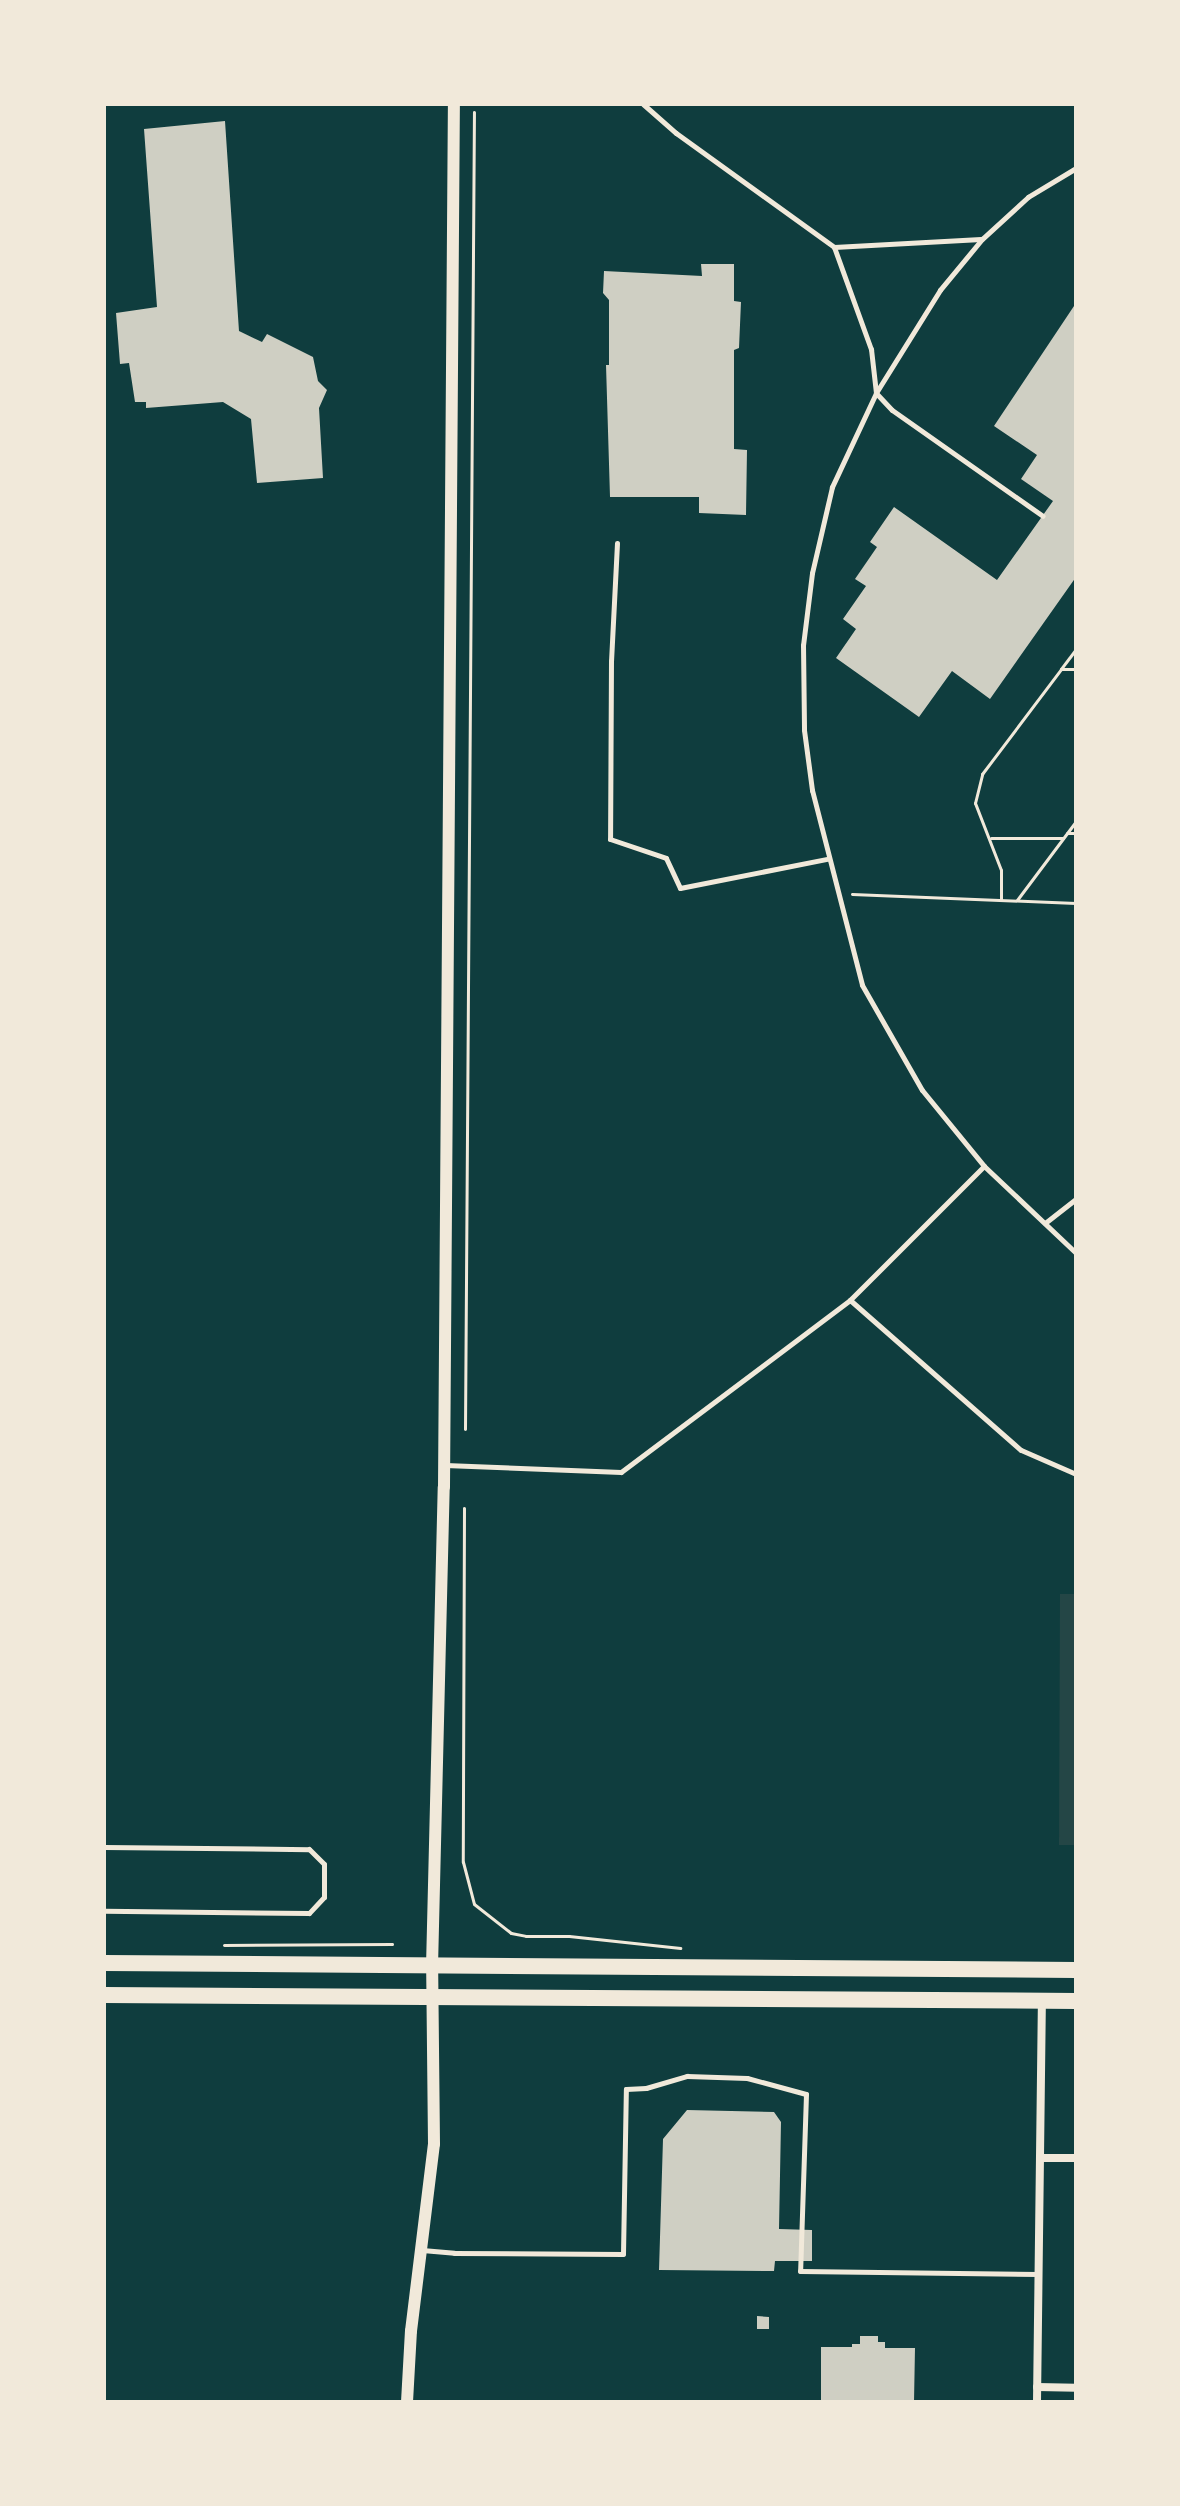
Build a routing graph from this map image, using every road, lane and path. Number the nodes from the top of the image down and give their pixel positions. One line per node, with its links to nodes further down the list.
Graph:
1 (454, 104): 29 (street)
2 (643, 104): 6 (lane)
3 (474, 112): 28 (path)
4 (1076, 168): 5 (lane)
5 (982, 239): 6 (lane); 7 (lane)
6 (834, 247): 7 (lane)
7 (876, 393): 8 (lane); 18 (lane)
8 (1043, 516)
9 (617, 543): 18 (lane)
10 (1076, 649): 11 (path)
11 (1061, 669): 12 (path); 16 (path)
12 (1076, 669)
13 (1076, 821): 14 (path)
14 (1067, 833): 15 (path); 17 (path)
15 (1076, 833)
16 (991, 838): 17 (path); 20 (path)
17 (1063, 838): 21 (path)
18 (827, 859): 19 (lane)
19 (836, 894): 20 (path); 23 (lane)
20 (1001, 900): 21 (path)
21 (1017, 900): 22 (path)
22 (1076, 903)
23 (984, 1166): 25 (lane); 27 (lane)
24 (1076, 1199): 25 (lane)
25 (1045, 1223): 26 (lane)
26 (1076, 1253)
27 (850, 1300): 29 (lane); 30 (lane)
28 (465, 1429)
29 (444, 1465): 38 (street)
30 (1076, 1474)
31 (464, 1508): 36 (path)
32 (104, 1847): 33 (lane)
33 (104, 1911)
34 (392, 1944): 35 (path)
35 (214, 1945)
36 (687, 1949)
37 (104, 1963): 38 (main road)
38 (432, 1967): 39 (main road); 41 (street)
39 (1076, 1970)
40 (104, 1995): 41 (main road)
41 (433, 1995): 42 (main road); 46 (street)
42 (1042, 2001): 43 (main road); 44 (street)
43 (1076, 2001)
44 (1040, 2158): 45 (street); 47 (street)
45 (1076, 2158)
46 (421, 2249): 47 (lane); 50 (street)
47 (1039, 2274): 48 (street)
48 (1037, 2387): 49 (street); 51 (street)
49 (1076, 2388)
50 (407, 2402)
51 (1037, 2402)

